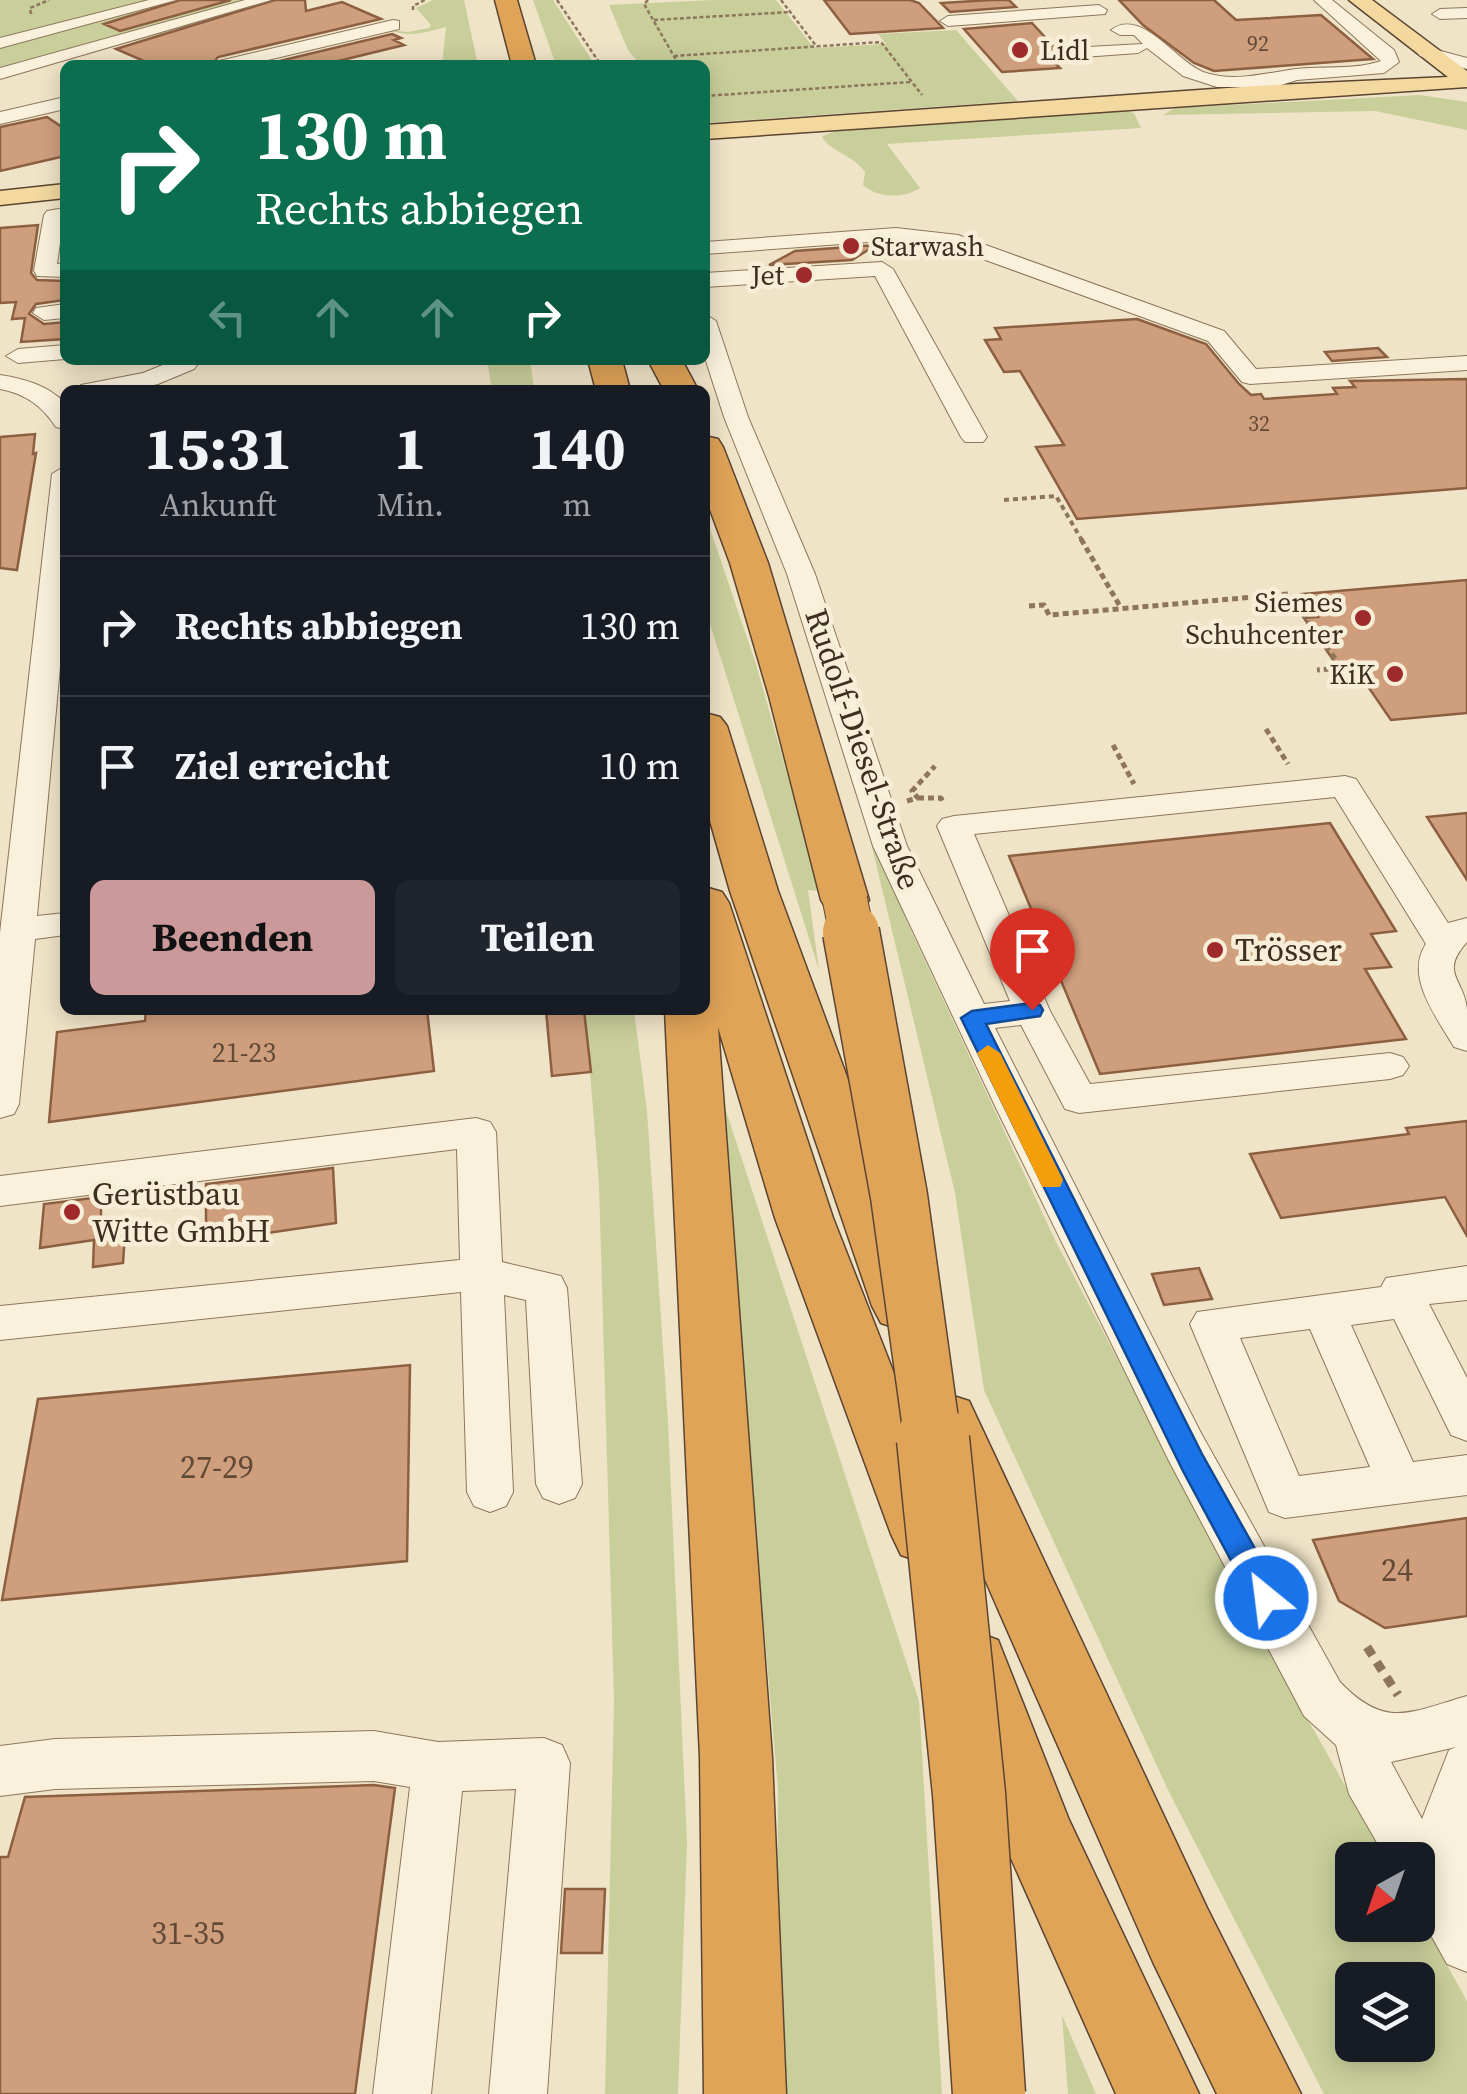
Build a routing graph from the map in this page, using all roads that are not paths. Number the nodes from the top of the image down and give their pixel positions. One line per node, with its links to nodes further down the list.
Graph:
1 (168, 0): 13 (street)
2 (263, 0): 19 (street)
3 (506, 0): 22 (highway)
4 (1322, 0): 12 (street)
5 (1359, 0): 16 (main road)
6 (1094, 5): 9 (street); 12 (street)
7 (1467, 13): 8 (street)
8 (1440, 14)
9 (948, 20)
10 (393, 25): 21 (street)
11 (112, 27): 13 (street)
12 (1120, 30): 15 (street)
13 (48, 31): 14 (street)
14 (0, 43)
15 (1138, 48): 17 (street); 25 (street)
16 (1426, 52): 26 (main road); 28 (main road)
17 (1069, 53)
18 (97, 56): 20 (street)
19 (74, 60)
20 (82, 60)
21 (246, 60)
22 (523, 60)
23 (60, 65): 27 (street)
24 (60, 66): 27 (street)
25 (1170, 79): 29 (main road); 30 (street)
26 (1466, 80): 28 (main road)
27 (2, 83)
28 (1392, 83): 29 (main road)
29 (1256, 93): 30 (main road)
30 (1186, 98): 33 (main road)
31 (60, 104): 32 (street)
32 (0, 118)
33 (710, 133)
34 (60, 192): 35 (main road)
35 (0, 198)
36 (60, 214): 40 (street)
37 (710, 248): 38 (street)
38 (774, 248): 39 (street); 41 (street); 46 (street)
39 (878, 261)
40 (60, 270)
41 (754, 278): 42 (street); 53 (street)
42 (710, 280)
43 (710, 336): 63 (street, Rudolf-Diesel-Straße)
44 (60, 352): 45 (street)
45 (18, 356)
46 (1467, 363)
47 (70, 365): 50 (street)
48 (179, 365): 51 (street)
49 (0, 382): 52 (street)
50 (92, 385)
51 (111, 385)
52 (57, 399)
53 (974, 437)
54 (710, 460): 87 (highway, bridge)
55 (60, 523): 59 (street)
56 (710, 743): 89 (highway)
57 (710, 919): 88 (highway)
58 (60, 925): 59 (street)
59 (18, 930): 66 (street)
60 (1456, 937): 61 (street); 64 (street)
61 (1032, 1010): 63 (street); 65 (street)
62 (692, 1015): 86 (highway)
63 (972, 1018): 79 (street, Rudolf-Diesel-Straße)
64 (1467, 1038)
65 (1390, 1066)
66 (0, 1104)
67 (0, 1191): 68 (street)
68 (480, 1274): 72 (street); 75 (street); 77 (street)
69 (1467, 1283): 70 (street)
70 (1407, 1302): 71 (street); 73 (street)
71 (1322, 1311): 76 (street); 76 (street)
72 (0, 1323)
73 (1467, 1422)
74 (1467, 1475): 76 (street)
75 (558, 1484)
76 (1400, 1484)
77 (490, 1492)
78 (1467, 1720): 79 (street)
79 (1360, 1734): 83 (street)
80 (438, 1767): 82 (street); 84 (street); 85 (street)
81 (1467, 1768): 83 (street)
82 (0, 1771)
83 (1454, 1922)
84 (402, 2094)
85 (518, 2094)
86 (745, 2094)
87 (989, 2094)
88 (1158, 2094)
89 (1260, 2094)

